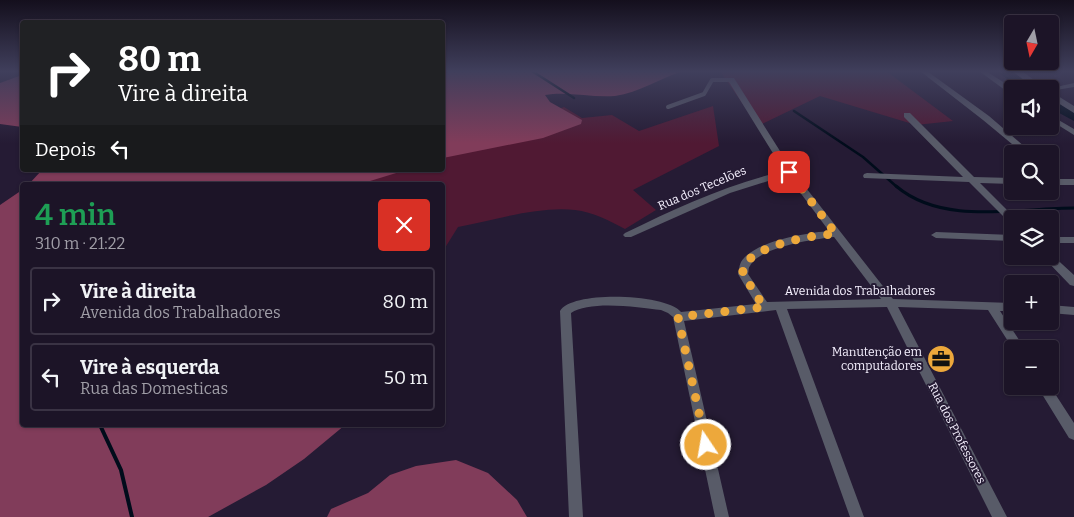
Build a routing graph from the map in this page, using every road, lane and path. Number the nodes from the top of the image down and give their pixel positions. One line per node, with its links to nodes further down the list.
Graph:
1 (701, 95): 5 (lane)
2 (740, 95): 11 (street, Rua dos Professores)
3 (955, 95): 10 (street)
4 (1059, 100): 6 (street)
5 (668, 107)
6 (1074, 110)
7 (908, 115): 13 (street)
8 (1059, 123): 9 (street)
9 (1074, 133)
10 (1018, 145)
11 (789, 172): 18 (street, Rua dos Professores); 19 (street, Rua dos Tecelões)
12 (867, 176): 13 (street)
13 (971, 181): 14 (street); 17 (street)
14 (1004, 182)
15 (1060, 182): 16 (street)
16 (1074, 182)
17 (1004, 212)
18 (836, 234): 26 (street, Rua dos Professores); 29 (street)
19 (628, 235)
20 (936, 235): 21 (street)
21 (1004, 238)
22 (1059, 240): 23 (street)
23 (1074, 240)
24 (1058, 265): 25 (street)
25 (1074, 282)
26 (890, 303): 27 (street, Avenida dos Trabalhadores); 28 (street, Avenida dos Trabalhadores); 40 (street, Rua dos Professores)
27 (780, 305): 29 (street, Avenida dos Trabalhadores); 39 (street)
28 (991, 306): 30 (street, Avenida dos Trabalhadores); 34 (street)
29 (764, 307): 33 (street, Avenida dos Trabalhadores)
30 (1004, 307)
31 (1059, 310): 32 (street)
32 (1074, 311)
33 (678, 317): 37 (street); 38 (street)
34 (1013, 340)
35 (1049, 395): 36 (street)
36 (1074, 434)
37 (576, 517)
38 (722, 517)
39 (857, 517)
40 (1000, 517)

